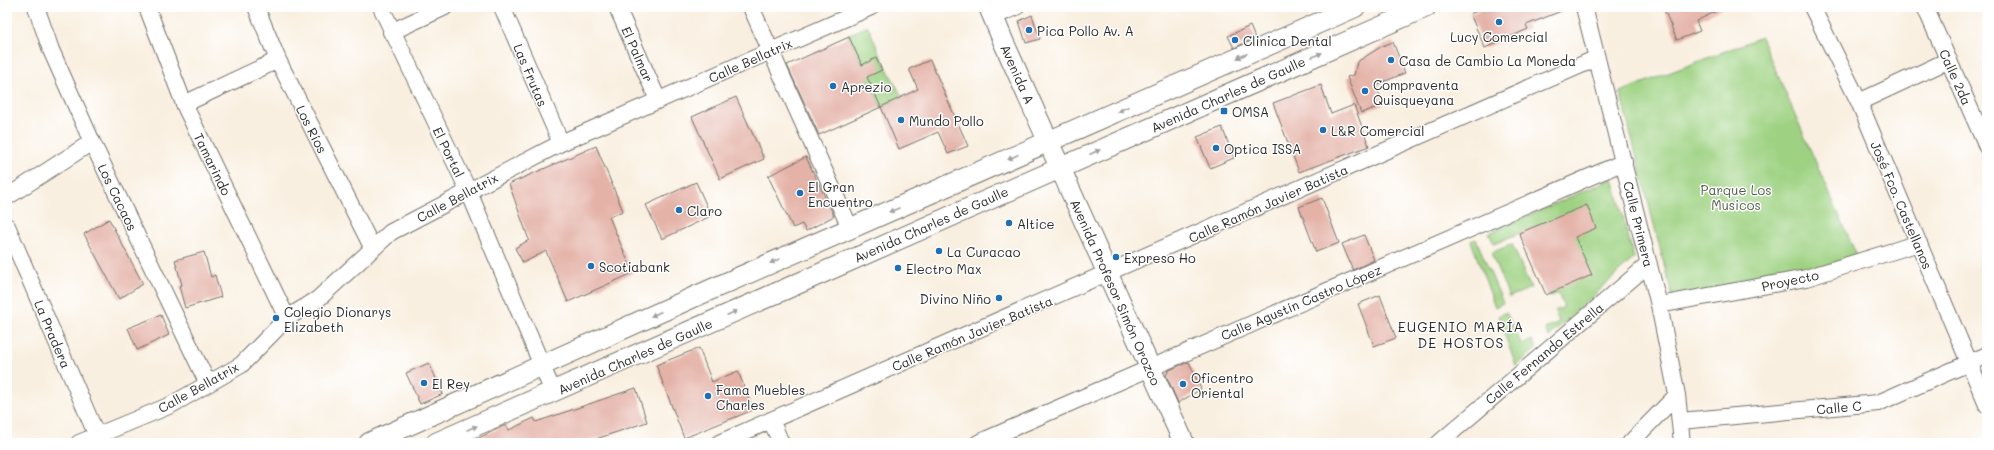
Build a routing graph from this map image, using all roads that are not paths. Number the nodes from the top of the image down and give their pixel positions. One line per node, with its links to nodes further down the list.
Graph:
1 (36, 7): 26 (street, Los Cacaos)
2 (147, 7): 24 (street, Tamarindo)
3 (256, 7): 20 (street, Los Ríos)
4 (380, 7): 17 (street, El Portal)
5 (445, 7): 17 (street)
6 (502, 7): 27 (street, Las Frutas)
7 (617, 7): 22 (street, El Palmar)
8 (751, 7): 18 (street)
9 (1016, 7): 16 (street)
10 (1355, 7): 25 (main road, one-way to 25)
11 (1426, 7): 30 (main road, Avenida Charles de Gaulle, one-way to 11)
12 (1584, 7): 19 (street, Calle Primera)
13 (1812, 7): 23 (street, José Fco. Castellanos)
14 (1925, 7): 21 (street, Calle 2da)
15 (868, 8): 18 (street, Calle Bellatrix)
16 (991, 12): 25 (main road, Avenida A)
17 (391, 32): 31 (street, El Portal)
18 (770, 51): 22 (street, Calle Bellatrix); 34 (street)
19 (1597, 58): 29 (street, Calle Primera); 38 (street, Calle Ramón Javier Batista)
20 (278, 60): 24 (street); 36 (street, Los Ríos)
21 (1949, 60): 23 (street); 28 (street, Calle 2da)
22 (658, 100): 27 (street, Calle Bellatrix)
23 (1859, 102): 35 (street, José Fco. Castellanos)
24 (184, 104): 40 (street, Tamarindo)
25 (1048, 141): 30 (main road, Avenida Profesor Simón Orozco); 34 (main road, one-way to 34)
26 (92, 142): 32 (street); 45 (street, Los Cacaos)
27 (561, 143): 31 (street, Calle Bellatrix)
28 (1987, 147)
29 (1624, 162): 37 (street, Calle Primera); 44 (street, Calle Agustín Castro López)
30 (1060, 168): 38 (main road, Avenida Profesor Simón Orozco); 46 (main road, Avenida Charles de Gaulle, one-way to 30)
31 (469, 192): 36 (street, Calle Bellatrix); 43 (street, El Portal)
32 (7, 197)
33 (7, 226): 51 (street, La Pradera)
34 (850, 228): 43 (main road, one-way to 43)
35 (1919, 243): 39 (street, Proyecto); 42 (street, José Fco. Castellanos)
36 (373, 249): 40 (street, Calle Bellatrix)
37 (1649, 264): 39 (street, Calle Primera); 59 (street, Calle Fernando Estrella)
38 (1108, 274): 44 (main road, Avenida Profesor Simón Orozco); 49 (street, Calle Ramón Javier Batista)
39 (1659, 305): 47 (street, Calle Primera)
40 (287, 318): 45 (street, Calle Bellatrix)
41 (1987, 355): 42 (street, Calle C)
42 (1969, 363): 48 (street, José Fco. Castellanos); 50 (street, Calle C)
43 (541, 366): 46 (street, El Portal); 53 (main road)
44 (1149, 367): 57 (street, Calle Agustín Castro López); 58 (main road, Avenida Profesor Simón Orozco)
45 (208, 384): 51 (street, Calle Bellatrix)
46 (554, 392): 54 (main road, Avenida Charles de Gaulle, one-way to 46)
47 (1677, 395): 50 (street, Calle Primera); 60 (street)
48 (1987, 405)
49 (771, 420): 55 (street, Calle Ramón Javier Batista); 56 (street)
50 (1680, 421): 61 (street, Calle Primera)
51 (98, 440): 52 (street, Calle Bellatrix)
52 (79, 443)
53 (369, 443)
54 (436, 443)
55 (719, 443)
56 (780, 443)
57 (978, 443)
58 (1184, 443)
59 (1439, 443)
60 (1630, 443)
61 (1682, 443)

